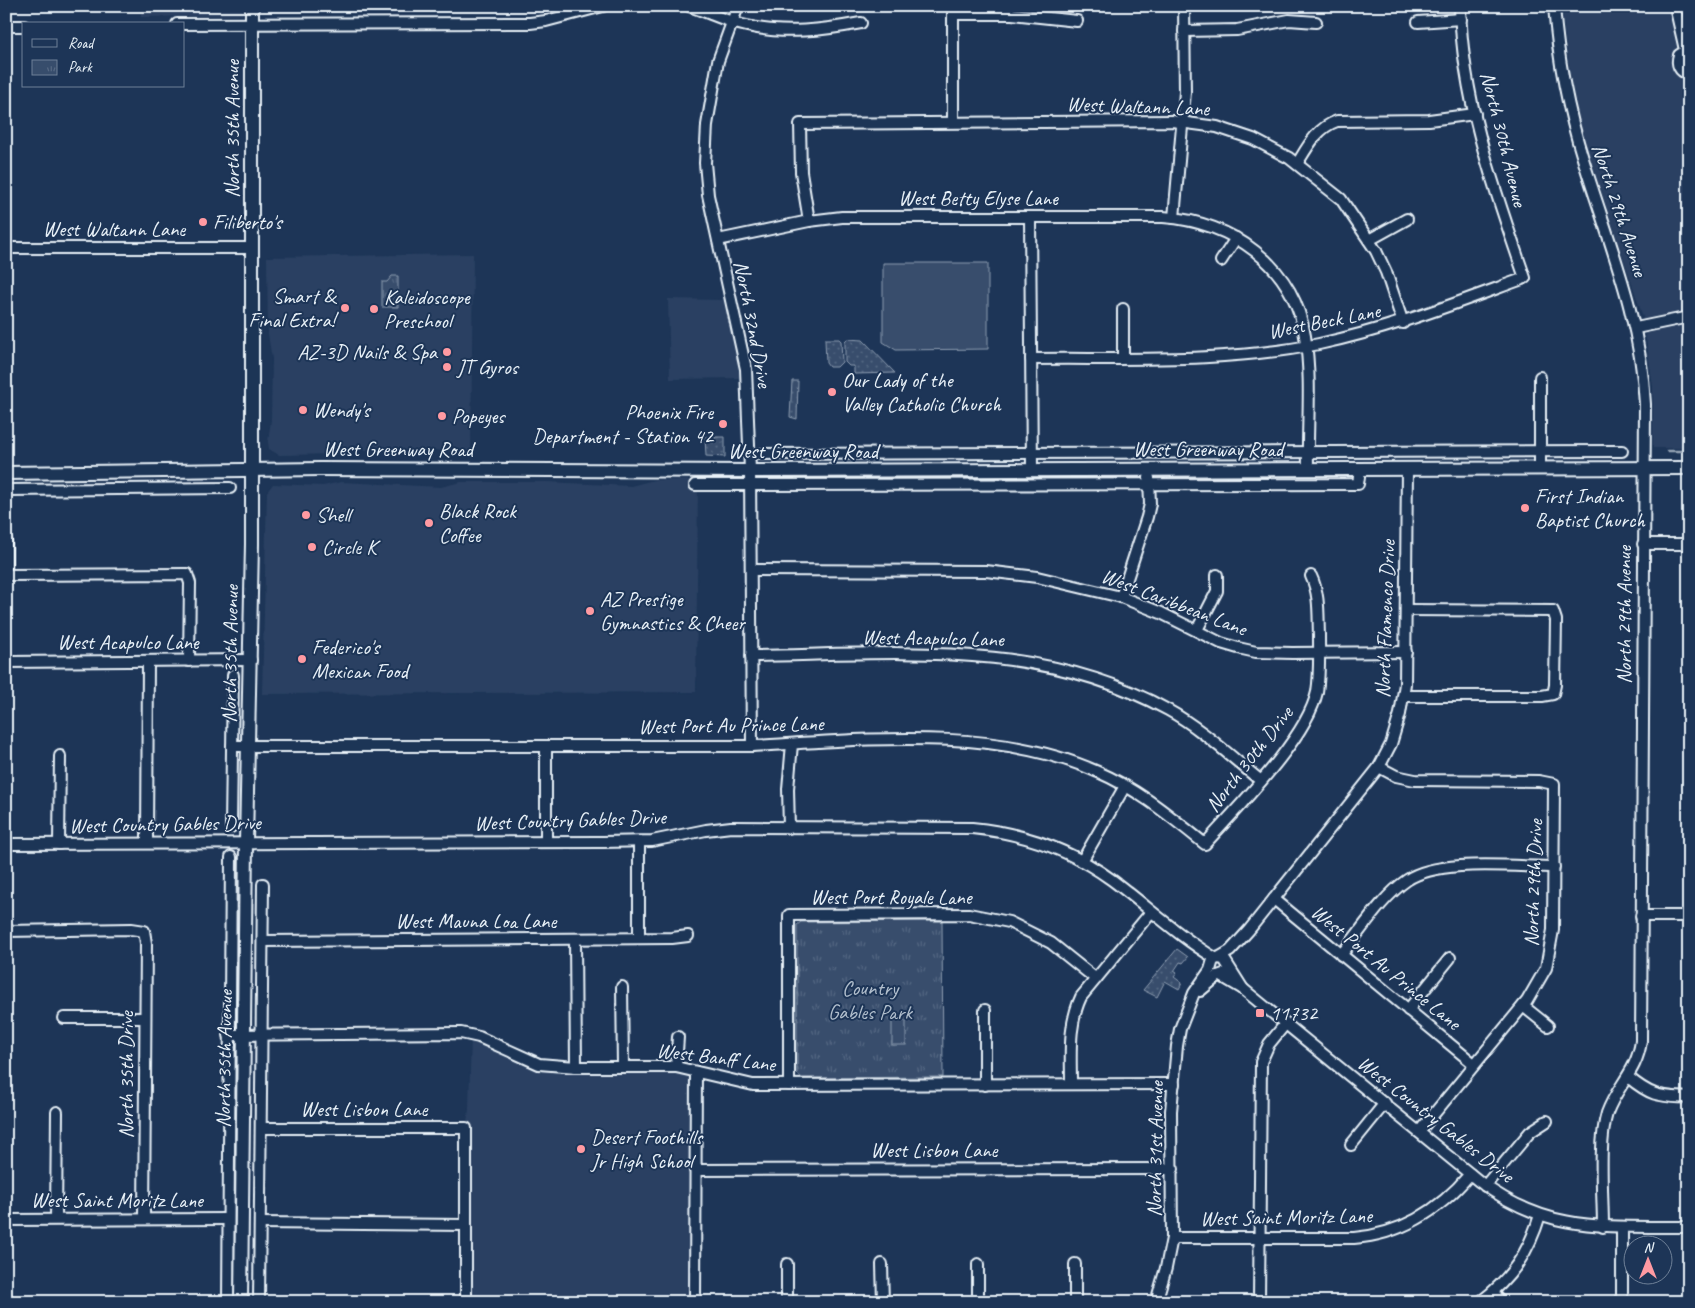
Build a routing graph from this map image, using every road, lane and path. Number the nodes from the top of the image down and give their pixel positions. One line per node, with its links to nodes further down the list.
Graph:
1 (252, 6): 15 (main road, North 35th Avenue)
2 (603, 6): 15 (street)
3 (689, 6): 11 (street)
4 (738, 6): 11 (street, North 32nd Drive)
5 (1184, 6): 20 (street)
6 (1460, 6): 10 (street, North 30th Avenue)
7 (1554, 6): 41 (street, North 29th Avenue)
8 (1675, 6): 21 (street)
9 (953, 10): 12 (street); 24 (street)
10 (1461, 19): 14 (street); 23 (street, North 30th Avenue)
11 (731, 20): 16 (street); 32 (street, North 32nd Drive)
12 (1077, 21)
13 (1316, 22): 20 (street)
14 (1418, 22)
15 (252, 23): 17 (street); 35 (main road, North 35th Avenue)
16 (862, 23)
17 (185, 24)
18 (6, 26): 19 (street)
19 (22, 26)
20 (1184, 31): 25 (street)
21 (1687, 50): 22 (street)
22 (1689, 74)
23 (1475, 114): 26 (street); 37 (street, North 30th Avenue)
24 (953, 122): 25 (street, West Waltann Lane); 30 (street, West Waltann Lane)
25 (1182, 123): 26 (street, West Waltann Lane); 28 (street)
26 (1297, 164): 33 (street)
27 (1030, 217): 28 (street, West Betty Elyse Lane); 30 (street, West Betty Elyse Lane); 44 (street)
28 (1174, 218): 31 (street, West Betty Elyse Lane)
29 (1407, 219): 33 (street)
30 (809, 221): 32 (street, West Betty Elyse Lane)
31 (1236, 238): 36 (street); 42 (street, West Betty Elyse Lane)
32 (718, 240): 50 (street, North 32nd Drive)
33 (1369, 240): 40 (street)
34 (6, 248): 35 (street, West Waltann Lane)
35 (252, 248): 55 (main road, North 35th Avenue)
36 (1221, 261)
37 (1524, 278): 40 (street, West Beck Lane)
38 (1123, 309): 43 (street)
39 (1689, 317): 41 (street)
40 (1403, 323): 42 (street, West Beck Lane)
41 (1636, 328): 51 (street, North 29th Avenue)
42 (1306, 346): 43 (street, West Beck Lane); 48 (street)
43 (1123, 358): 44 (street, West Beck Lane)
44 (1032, 359): 47 (street)
45 (1540, 377): 49 (street)
46 (1622, 451): 49 (street, West Greenway Road)
47 (1032, 452): 48 (street, West Greenway Road); 50 (street, West Greenway Road); 56 (street)
48 (1307, 452): 49 (street, West Greenway Road); 53 (street)
49 (1540, 452): 54 (street)
50 (750, 454): 60 (street, North 32nd Drive)
51 (1644, 468): 52 (main road, West Greenway Road); 54 (main road, West Greenway Road); 68 (street, North 29th Avenue)
52 (1689, 468)
53 (1308, 469): 57 (main road, West Greenway Road); 58 (main road, West Greenway Road)
54 (1540, 469): 59 (main road, West Greenway Road)
55 (253, 470): 60 (main road, West Greenway Road); 61 (main road, West Greenway Road); 80 (main road, North 35th Avenue)
56 (1032, 470): 57 (main road, West Greenway Road); 60 (main road, West Greenway Road)
57 (1149, 470): 62 (street)
58 (1360, 470): 59 (main road, West Greenway Road); 62 (street, West Greenway Road)
59 (1407, 470): 75 (street, North Flamenco Drive)
60 (750, 471): 64 (street, North 32nd Drive)
61 (6, 473)
62 (1150, 483): 64 (street, West Greenway Road); 74 (street)
63 (695, 485): 64 (street, West Greenway Road)
64 (750, 486): 70 (street, North 32nd Drive)
65 (230, 488): 66 (street)
66 (6, 490)
67 (6, 540): 71 (street)
68 (1643, 544): 69 (street); 110 (street, North 29th Avenue)
69 (1689, 544)
70 (751, 570): 74 (street, West Caribbean Lane); 79 (street, North 32nd Drive)
71 (6, 575): 82 (street)
72 (1217, 575): 76 (street)
73 (1311, 576): 78 (street, North 30th Drive)
74 (1121, 597): 76 (street, West Caribbean Lane)
75 (1406, 610): 77 (street, North Flamenco Drive); 85 (street)
76 (1197, 630): 78 (street, West Caribbean Lane)
77 (1406, 652): 78 (street, West Caribbean Lane); 85 (street, North Flamenco Drive)
78 (1319, 653): 93 (street, North 30th Drive)
79 (751, 656): 90 (street, North 32nd Drive); 93 (street, West Acapulco Lane)
80 (251, 660): 82 (street, West Acapulco Lane); 88 (main road, North 35th Avenue)
81 (148, 661): 82 (street, West Acapulco Lane); 83 (street, West Acapulco Lane); 97 (street)
82 (190, 661)
83 (6, 662)
84 (233, 675): 87 (street, North 35th Avenue)
85 (1404, 696): 92 (street, North Flamenco Drive)
86 (792, 744): 90 (street, West Port Au Prince Lane); 94 (street, West Port Au Prince Lane); 96 (street)
87 (232, 746): 88 (street, West Port Au Prince Lane); 95 (street, North 35th Avenue)
88 (248, 746): 89 (street, West Port Au Prince Lane); 98 (main road, North 35th Avenue)
89 (546, 746): 90 (street, West Port Au Prince Lane); 99 (street)
90 (752, 746)
91 (60, 756): 102 (street)
92 (1379, 767): 106 (street, North 29th Drive); 108 (street, North Flamenco Drive)
93 (1262, 781): 103 (street, North 30th Drive)
94 (1125, 786): 103 (street, West Port Au Prince Lane); 105 (street)
95 (232, 827)
96 (789, 828): 100 (street, West Country Gables Drive); 105 (street, West Country Gables Drive)
97 (147, 842): 98 (street, West Country Gables Drive); 102 (street, West Country Gables Drive)
98 (246, 842): 99 (street, West Country Gables Drive); 134 (main road, North 35th Avenue)
99 (546, 842): 100 (street, West Country Gables Drive)
100 (639, 842): 115 (street)
101 (6, 844): 102 (street, West Country Gables Drive)
102 (59, 844)
103 (1205, 844)
104 (231, 857): 133 (street, North 35th Avenue)
105 (1082, 861): 109 (street, West Country Gables Drive)
106 (1554, 867): 118 (street); 126 (street, North 29th Drive)
107 (263, 884): 117 (street, North 35th Avenue)
108 (1274, 899): 112 (street, North Flamenco Drive); 118 (street, West Port Au Prince Lane)
109 (1151, 912): 121 (street, West Country Gables Drive); 122 (street)
110 (1641, 916): 111 (street); 142 (street, North 29th Avenue)
111 (1689, 916)
112 (1249, 930): 120 (street, North Flamenco Drive); 121 (street, North Flamenco Drive)
113 (6, 931): 130 (street, North 35th Drive)
114 (688, 936): 115 (street, West Mauna Loa Lane)
115 (639, 938): 116 (street, West Mauna Loa Lane)
116 (575, 939): 117 (street, West Mauna Loa Lane); 139 (street)
117 (263, 940): 135 (street, North 35th Avenue)
118 (1341, 955): 128 (street, West Port Au Prince Lane)
119 (1450, 958): 128 (street)
120 (1228, 966): 121 (street, North Flamenco Drive); 124 (street, West Country Gables Drive)
121 (1215, 967): 124 (street, West Country Gables Drive); 125 (street, North Flamenco Drive)
122 (1096, 979): 143 (street); 145 (street, West Port Royale Lane)
123 (622, 987): 138 (street)
124 (1243, 989): 131 (street, West Country Gables Drive)
125 (1193, 998): 144 (street, North 31st Avenue)
126 (1523, 1006): 132 (street); 137 (street, North 29th Drive)
127 (985, 1010): 146 (street)
128 (1408, 1010): 137 (street, West Port Au Prince Lane)
129 (64, 1018): 130 (street)
130 (145, 1018): 160 (street, North 35th Drive)
131 (1286, 1023): 148 (street, West Country Gables Drive); 169 (street)
132 (1548, 1026)
133 (229, 1035): 134 (street, West Banff Lane); 161 (street, North 35th Avenue)
134 (244, 1035): 135 (street, West Banff Lane); 176 (main road, North 35th Avenue)
135 (262, 1035): 139 (street, West Banff Lane); 151 (street, North 35th Avenue)
136 (678, 1038): 140 (street)
137 (1474, 1064): 152 (street, North 29th Drive)
138 (623, 1066): 139 (street, West Banff Lane); 140 (street, West Banff Lane)
139 (576, 1067)
140 (676, 1067): 141 (street, West Banff Lane)
141 (696, 1072): 145 (street, West Banff Lane); 155 (street)
142 (1628, 1077): 147 (street); 165 (street, North 29th Avenue)
143 (1071, 1084): 144 (street, West Banff Lane); 146 (street, West Banff Lane)
144 (1174, 1084): 154 (street, North 31st Avenue)
145 (789, 1085): 146 (street, West Banff Lane)
146 (985, 1085)
147 (1689, 1098)
148 (1385, 1103): 152 (street, West Country Gables Drive); 153 (street)
149 (57, 1112): 159 (street)
150 (1548, 1121): 157 (street)
151 (261, 1128): 163 (street, North 35th Avenue); 164 (street, West Lisbon Lane)
152 (1419, 1132): 156 (street, West Country Gables Drive)
153 (1351, 1145)
154 (1173, 1169): 155 (street, West Lisbon Lane); 168 (street, North 31st Avenue)
155 (695, 1170): 179 (street)
156 (1470, 1174): 157 (street, West Country Gables Drive); 169 (street, West Saint Moritz Lane)
157 (1486, 1186): 158 (street, West Country Gables Drive)
158 (1540, 1215): 165 (street, West Country Gables Drive); 174 (street)
159 (56, 1219): 160 (street, West Saint Moritz Lane); 162 (street, West Saint Moritz Lane)
160 (144, 1219): 161 (street, West Saint Moritz Lane)
161 (228, 1219): 175 (street, North 35th Avenue)
162 (6, 1220)
163 (260, 1223): 164 (street); 177 (street, North 35th Avenue)
164 (466, 1225): 178 (street)
165 (1603, 1227): 166 (street, West Country Gables Drive)
166 (1622, 1227): 167 (street, West Country Gables Drive); 188 (street)
167 (1689, 1227)
168 (1172, 1238): 169 (street, West Saint Moritz Lane); 184 (street, North 31st Avenue)
169 (1260, 1238): 185 (street)
170 (787, 1264): 180 (street)
171 (882, 1264): 181 (street)
172 (978, 1264): 182 (street)
173 (1075, 1264): 183 (street)
174 (1493, 1292): 186 (street); 187 (street)
175 (228, 1302)
176 (242, 1302)
177 (259, 1302)
178 (466, 1302)
179 (694, 1302)
180 (787, 1302)
181 (882, 1302)
182 (978, 1302)
183 (1075, 1302)
184 (1156, 1302)
185 (1259, 1302)
186 (1480, 1302)
187 (1501, 1302)
188 (1622, 1302)

